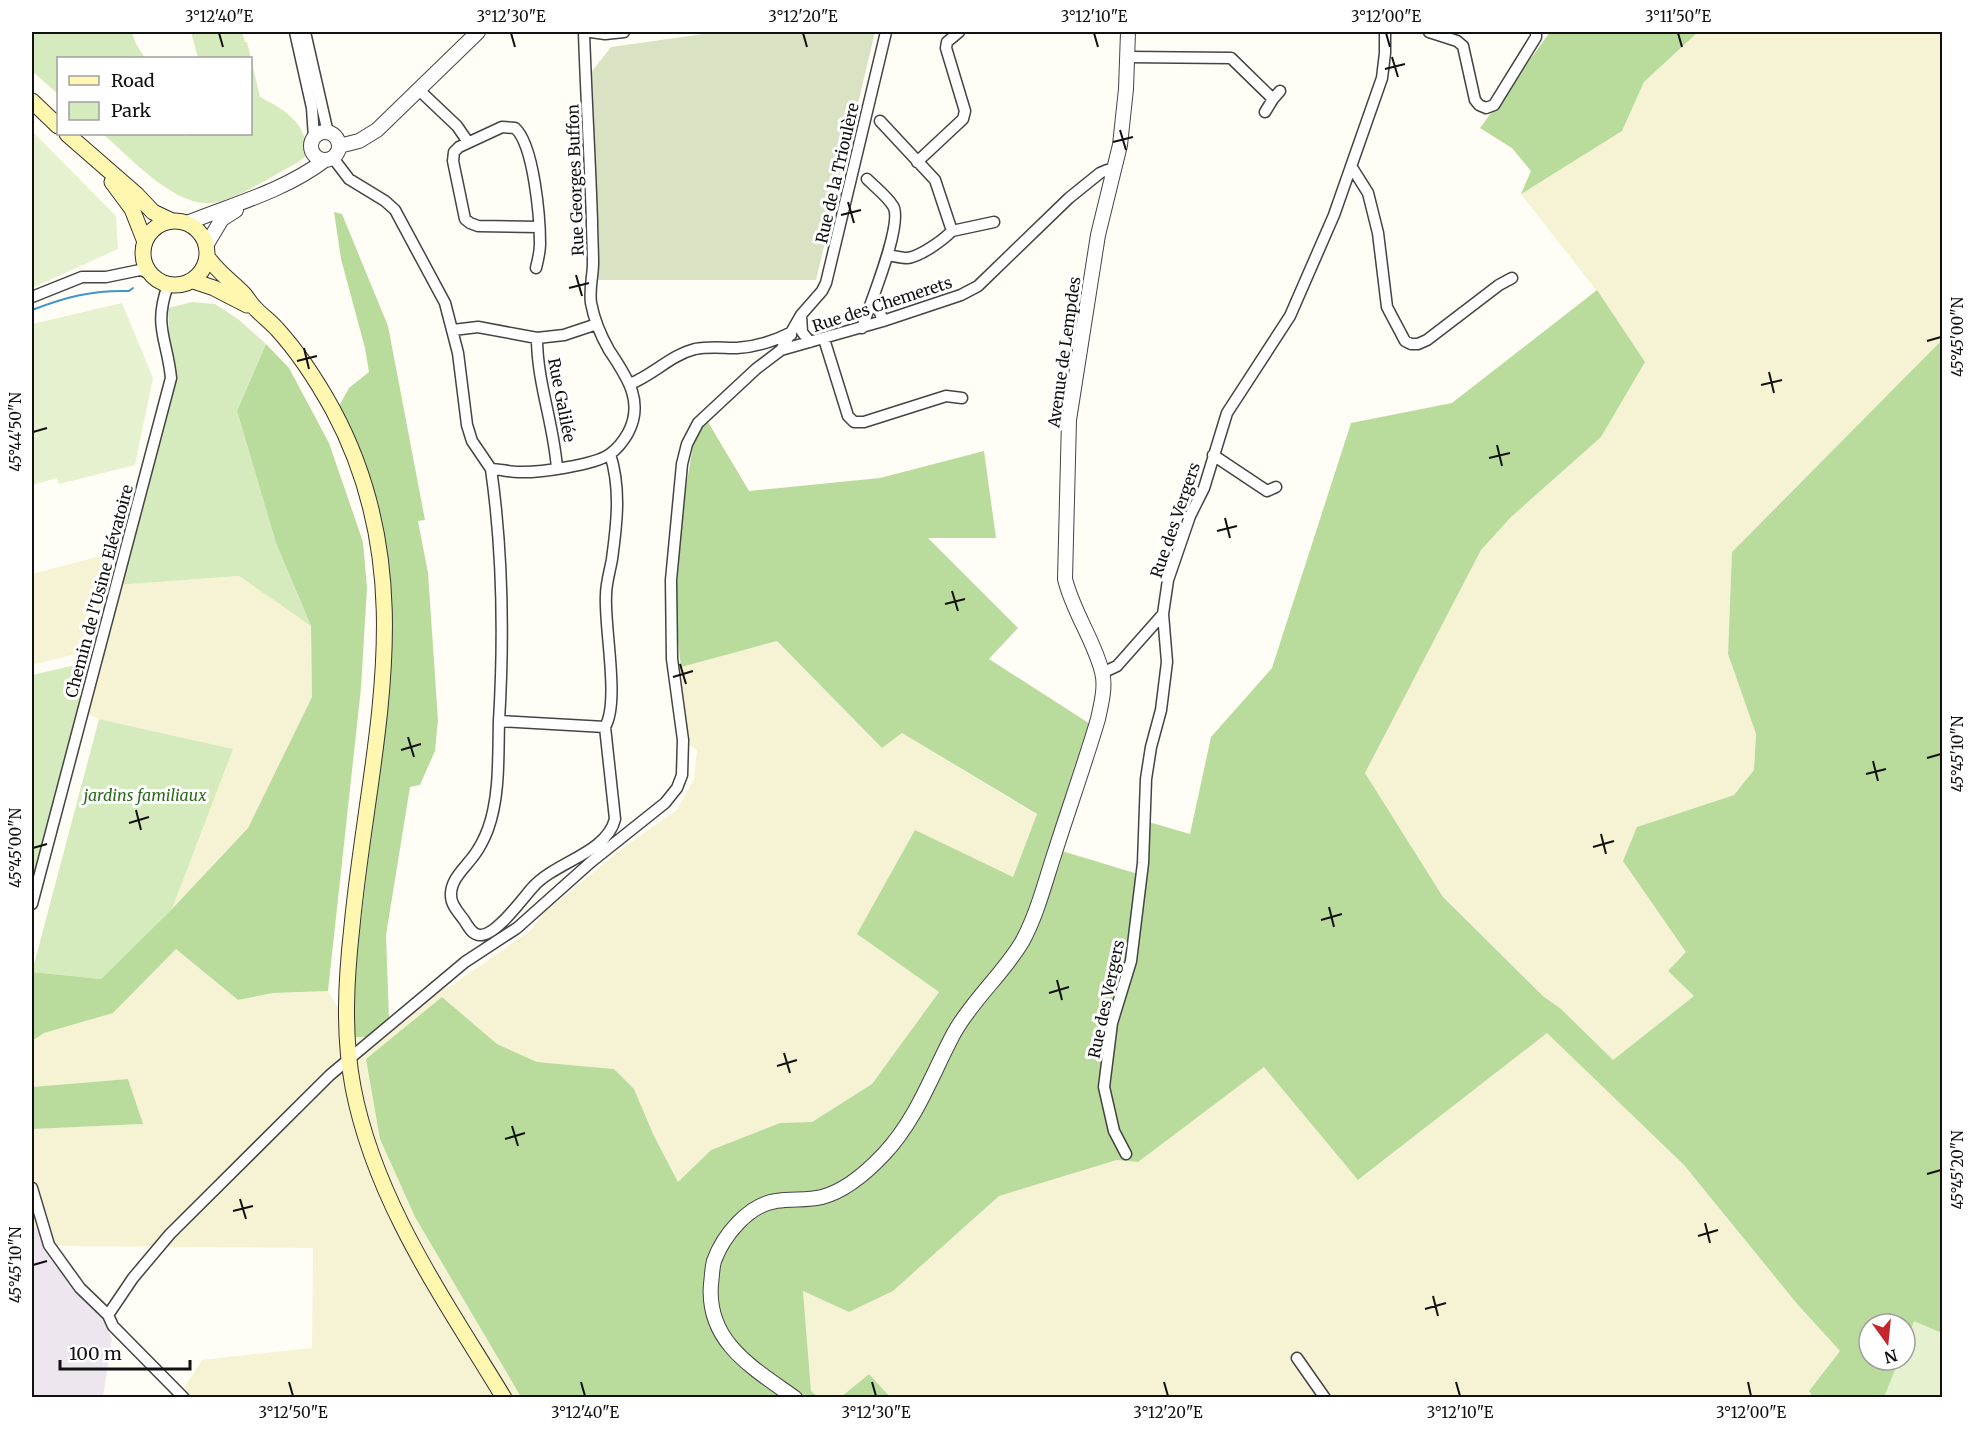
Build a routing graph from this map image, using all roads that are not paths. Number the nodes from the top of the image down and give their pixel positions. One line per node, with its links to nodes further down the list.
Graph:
1 (295, 32): 20 (street)
2 (305, 32): 20 (street)
3 (476, 32): 14 (street)
4 (584, 32): 47 (street, Rue Georges Buffon)
5 (591, 32): 6 (street)
6 (624, 32)
7 (886, 32): 45 (street, Rue de la Trioulère)
8 (959, 32): 24 (street)
9 (1128, 32): 13 (street, Avenue de Lempdes)
10 (1385, 32): 25 (street, Rue des Vergers)
11 (1429, 32): 12 (street)
12 (1536, 32)
13 (1128, 57): 16 (street); 26 (street, Avenue de Lempdes)
14 (419, 90): 21 (street); 22 (street)
15 (32, 101): 18 (main road)
16 (1265, 112)
17 (880, 121): 24 (street)
18 (57, 125)
19 (68, 135): 23 (main road)
20 (321, 135): 22 (street); 22 (street)
21 (468, 141): 32 (street); 32 (street)
22 (327, 154): 28 (street); 49 (street)
23 (96, 160): 29 (main road); 34 (main road)
24 (917, 162): 33 (street)
25 (1351, 166): 39 (street); 59 (street, Rue des Vergers)
26 (1114, 171): 46 (street, Rue des Chemerets); 64 (street, Avenue de Lempdes)
27 (867, 179): 36 (street)
28 (251, 200): 31 (street); 35 (street)
29 (172, 221): 31 (main road); 34 (main road)
30 (994, 222): 33 (street)
31 (187, 223): 35 (main road)
32 (538, 227): 37 (street)
33 (952, 231): 36 (street)
34 (145, 242): 38 (main road)
35 (207, 251): 40 (main road); 44 (main road)
36 (888, 255): 42 (street)
37 (536, 268)
38 (150, 273): 41 (main road); 43 (street)
39 (1512, 278)
40 (193, 281): 41 (main road); 44 (main road)
41 (168, 285): 67 (street, Chemin de l'Usine Elévatoire)
42 (873, 296): 46 (street); 48 (street)
43 (32, 297)
44 (255, 308): 68 (main road)
45 (801, 315): 50 (street, Rue de la Trioulère); 53 (street)
46 (883, 321): 48 (street, Rue des Chemerets)
47 (597, 324): 51 (street); 56 (street, Rue Georges Buffon)
48 (862, 328): 52 (street, Rue des Chemerets)
49 (453, 330): 51 (street); 60 (street)
50 (790, 333): 54 (street); 55 (street, Rue de la Trioulère); 56 (street)
51 (537, 338): 61 (street, Rue Galilée)
52 (824, 339): 53 (street, Rue des Chemerets); 57 (street)
53 (810, 342): 54 (street, Rue des Chemerets)
54 (795, 346): 55 (street, Rue des Chemerets)
55 (782, 350): 68 (street, Rue des Chemerets)
56 (630, 384): 58 (street, Rue Georges Buffon)
57 (962, 398)
58 (610, 453): 61 (street); 66 (street)
59 (1213, 455): 62 (street); 63 (street, Rue des Vergers)
60 (491, 469): 61 (street); 65 (street)
61 (557, 469)
62 (1276, 487)
63 (1163, 614): 64 (street); 69 (street, Rue des Vergers)
64 (1102, 673): 75 (street)
65 (499, 721): 66 (street); 66 (street)
66 (605, 727)
67 (32, 904)
68 (349, 1059): 71 (street, Rue des Chemerets); 74 (main road)
69 (1126, 1154)
70 (32, 1188): 71 (street)
71 (108, 1316): 73 (street)
72 (1297, 1358): 76 (street)
73 (184, 1398)
74 (504, 1398)
75 (795, 1398)
76 (1325, 1398)

